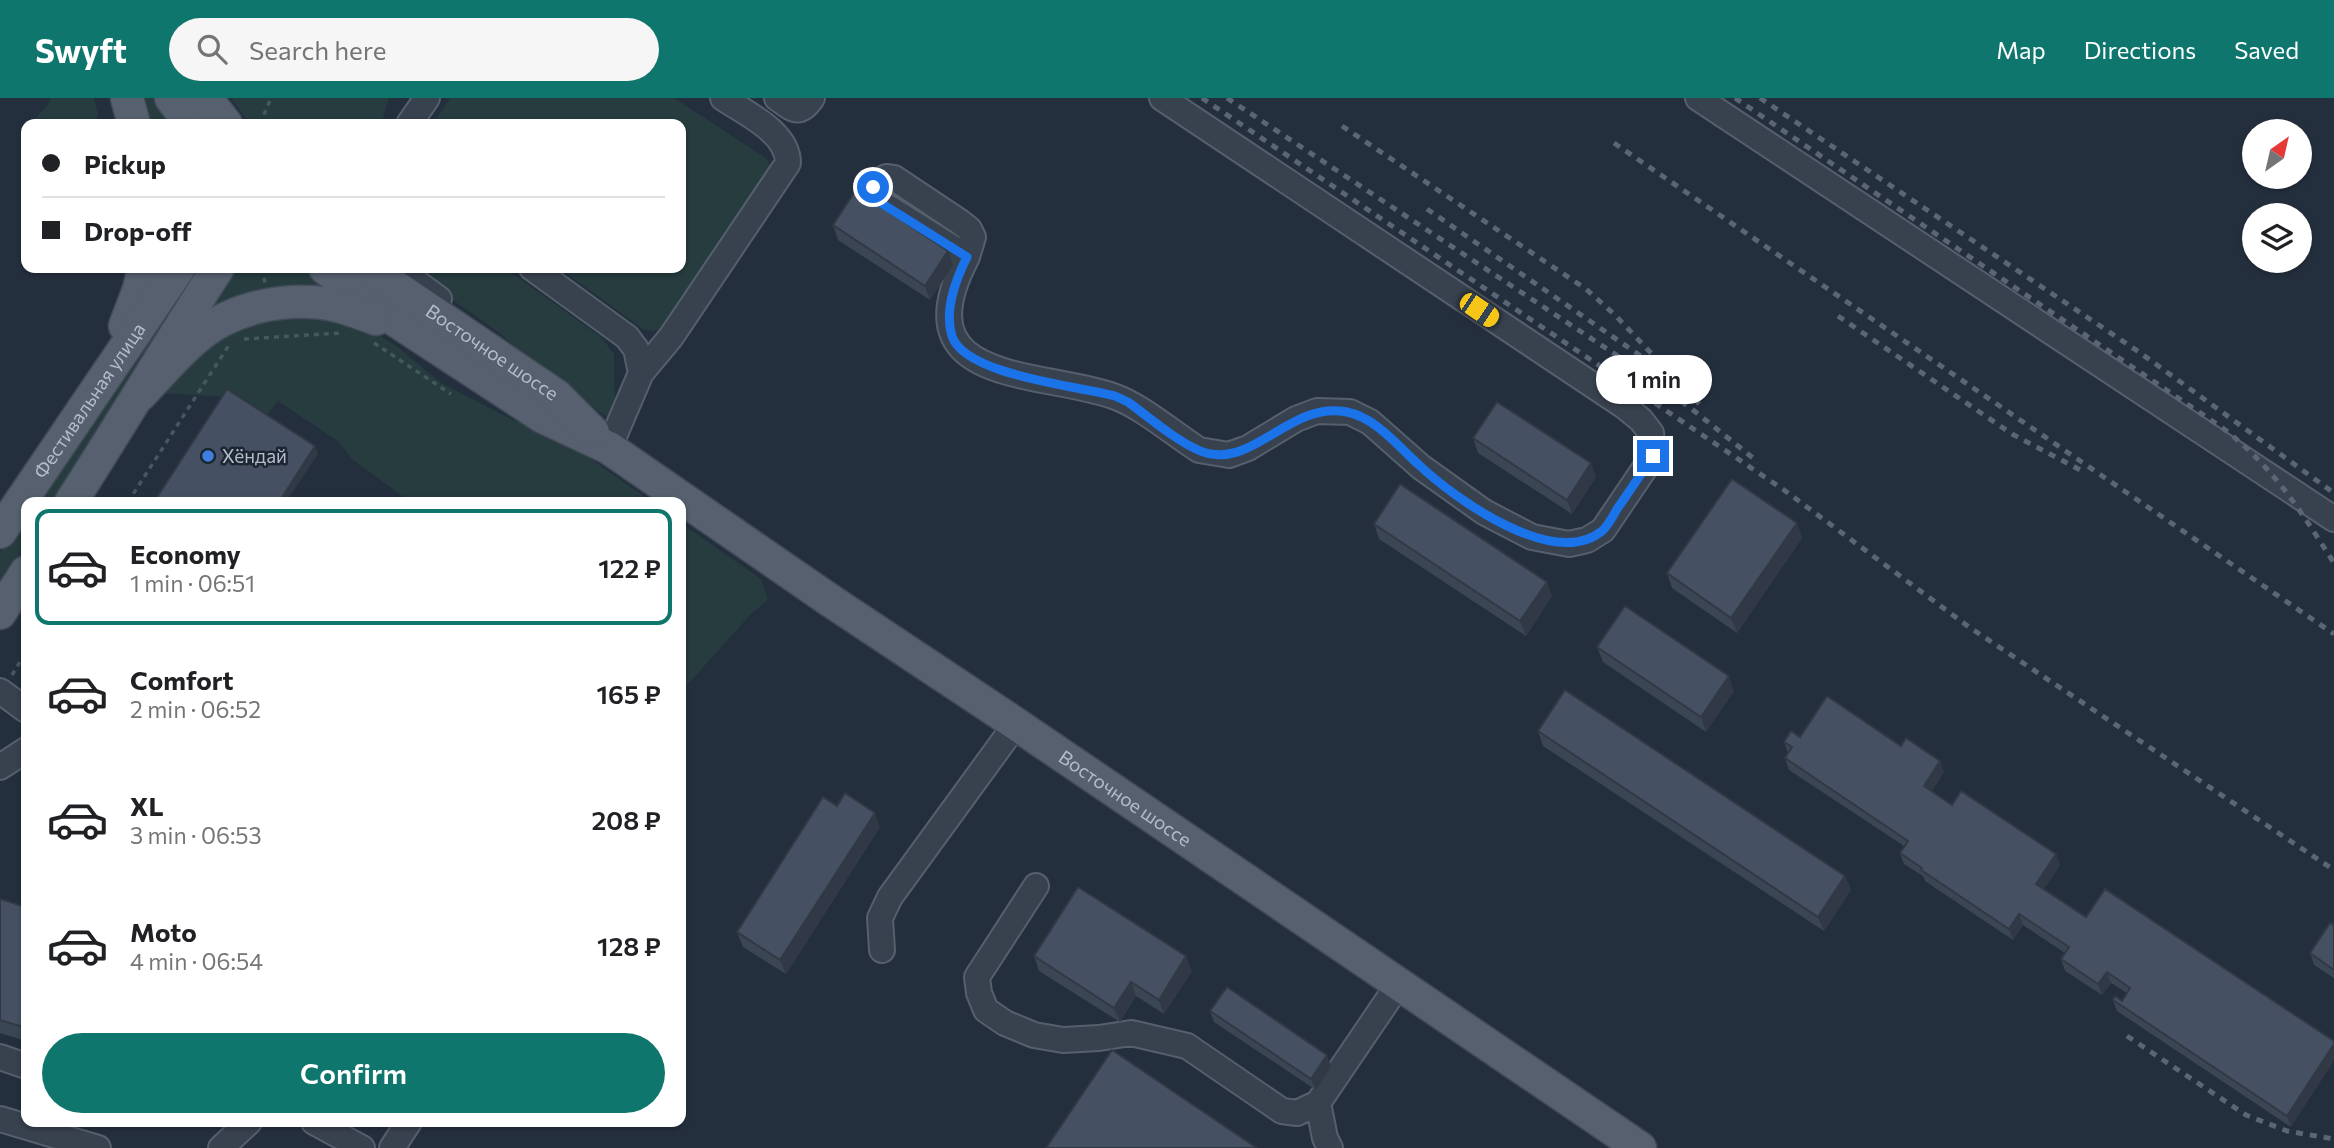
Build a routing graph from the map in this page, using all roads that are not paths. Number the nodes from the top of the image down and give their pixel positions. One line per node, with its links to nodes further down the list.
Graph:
1 (127, 98): 10 (main road)
2 (171, 98): 9 (main road)
3 (427, 98): 12 (lane)
4 (723, 98): 22 (lane)
5 (777, 98): 6 (lane)
6 (812, 98)
7 (1161, 98): 13 (lane)
8 (1698, 98): 32 (lane)
9 (208, 112): 11 (lane)
10 (133, 119)
11 (237, 119)
12 (412, 119)
13 (967, 257)
14 (143, 273): 24 (main road)
15 (176, 273): 24 (main road, Фестивальная улица)
16 (215, 273): 25 (main road)
17 (330, 273): 21 (main road)
18 (375, 273): 23 (main road, Восточное шоссе)
19 (404, 273): 23 (lane)
20 (539, 273): 22 (lane)
21 (419, 336): 25 (main road); 26 (main road, Восточное шоссе)
22 (641, 373): 26 (lane)
23 (532, 379): 26 (main road, Восточное шоссе)
24 (97, 390): 27 (main road, Фестивальная улица)
25 (139, 396): 28 (main road, Фестивальная улица)
26 (609, 448): 29 (main road, Восточное шоссе)
27 (24, 497)
28 (74, 497)
29 (680, 497)
30 (21, 501): 33 (main road, Фестивальная улица)
31 (686, 501): 38 (main road, Восточное шоссе)
32 (2334, 519)
33 (0, 532)
34 (21, 580): 35 (main road)
35 (0, 613)
36 (0, 691): 37 (lane)
37 (21, 706)
38 (1016, 724): 42 (lane); 43 (main road, Восточное шоссе)
39 (21, 753): 40 (lane)
40 (0, 767)
41 (1036, 886): 46 (lane)
42 (882, 950)
43 (1398, 985): 46 (lane); 59 (main road, Восточное шоссе)
44 (0, 1057): 45 (lane)
45 (21, 1064)
46 (1318, 1103): 58 (lane)
47 (0, 1119): 48 (lane)
48 (21, 1123)
49 (31, 1127): 53 (lane)
50 (244, 1127): 55 (lane)
51 (323, 1127): 56 (lane)
52 (406, 1127): 57 (lane)
53 (69, 1145): 54 (lane)
54 (98, 1148)
55 (221, 1148)
56 (362, 1148)
57 (392, 1148)
58 (1331, 1148)
59 (1640, 1148)

